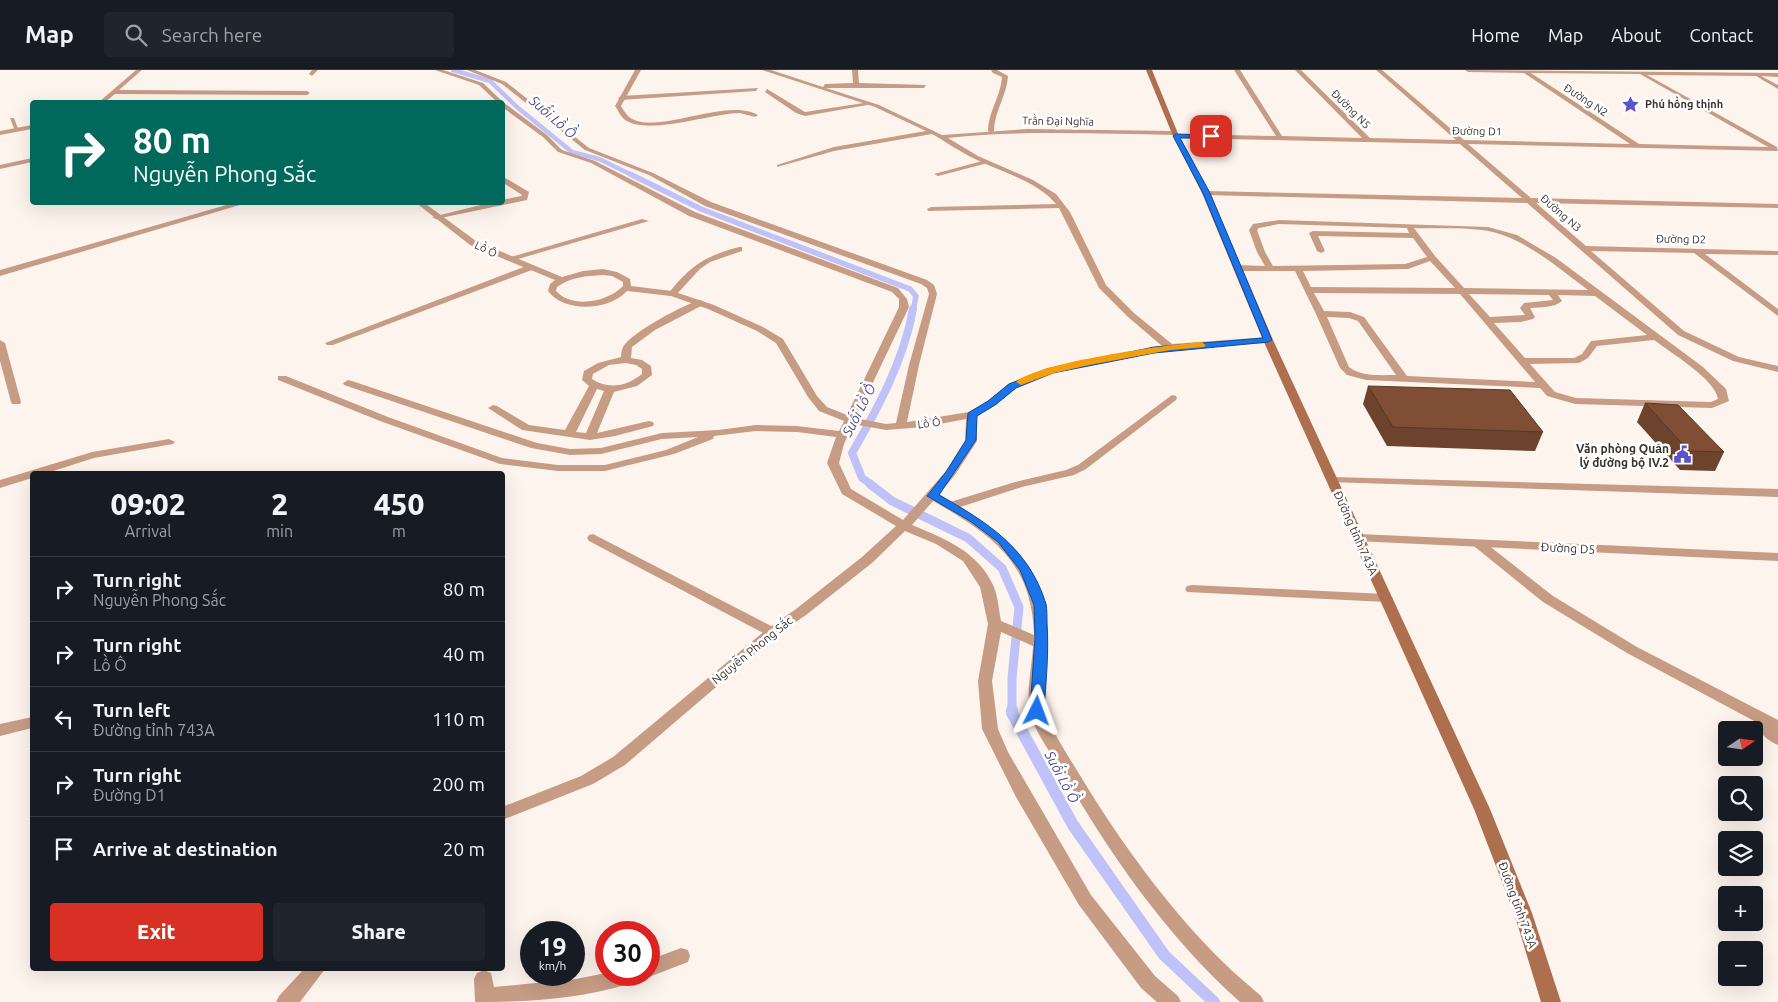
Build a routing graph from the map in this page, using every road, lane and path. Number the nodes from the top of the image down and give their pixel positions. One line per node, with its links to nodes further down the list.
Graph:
1 (139, 70): 24 (street)
2 (438, 70): 28 (street)
3 (470, 70): 33 (street)
4 (638, 70): 26 (street)
5 (765, 70): 19 (street, Trần Đại Nghĩa)
6 (856, 70): 18 (street)
7 (994, 70): 37 (street)
8 (1149, 70): 40 (main road, Đường tỉnh 743A)
9 (1237, 70): 41 (street)
10 (1298, 70): 42 (street, Đường N5)
11 (1379, 70): 43 (street, Đường N3)
12 (1468, 70): 13 (street)
13 (1524, 70): 15 (street); 44 (street, Đường N2)
14 (1742, 70): 16 (street)
15 (1638, 71): 16 (street); 45 (street)
16 (1752, 75): 17 (street); 21 (street)
17 (1778, 75)
18 (856, 85): 19 (street); 20 (street)
19 (818, 86): 29 (street, Trần Đại Nghĩa)
20 (924, 86)
21 (1778, 87)
22 (756, 89): 26 (street)
23 (767, 91): 29 (street)
24 (114, 92): 25 (street); 27 (street)
25 (307, 93)
26 (621, 98): 31 (street)
27 (104, 100)
28 (498, 100)
29 (870, 104): 39 (street, Trần Đại Nghĩa)
30 (505, 106): 34 (street)
31 (755, 115)
32 (12, 119): 36 (street)
33 (545, 119): 34 (street); 110 (street)
34 (527, 121): 108 (street)
35 (30, 127): 36 (street)
36 (17, 130): 38 (street)
37 (991, 131): 39 (street, Trần Đại Nghĩa); 40 (street, Trần Đại Nghĩa)
38 (0, 133)
39 (936, 134): 47 (street); 48 (street)
40 (1176, 134): 41 (street, Đường D1); 52 (main road, Đường tỉnh 743A)
41 (1280, 138): 42 (street, Đường D1)
42 (1368, 140): 43 (street, Đường D1)
43 (1462, 142): 44 (street, Đường D1); 53 (street, Đường N3)
44 (1639, 146): 45 (street, Đường D1)
45 (1778, 149)
46 (30, 160): 49 (street)
47 (986, 162): 50 (street); 58 (street)
48 (779, 166)
49 (0, 168)
50 (938, 174)
51 (505, 180): 54 (street)
52 (1206, 193): 53 (street); 75 (main road, Đường tỉnh 743A)
53 (1529, 200): 59 (street); 67 (street, Đường N3)
54 (505, 202)
55 (237, 205): 78 (street)
56 (422, 205): 61 (street, Lồ Ô)
57 (492, 205): 61 (street)
58 (1062, 206): 60 (street); 94 (street)
59 (1778, 206)
60 (931, 209)
61 (436, 217): 73 (street, Lồ Ô)
62 (645, 221): 73 (street)
63 (1310, 223): 64 (street); 65 (street); 76 (street)
64 (1407, 226): 66 (street); 84 (street)
65 (1313, 233): 66 (street); 70 (street)
66 (1416, 236): 72 (street)
67 (1583, 248): 69 (street, Đường D2); 97 (street, Đường N3)
68 (739, 249): 85 (street)
69 (1696, 251): 71 (street, Đường D2); 87 (street)
70 (1321, 252)
71 (1778, 253)
72 (1432, 258): 77 (street); 82 (street)
73 (508, 259): 74 (street, Lồ Ô)
74 (529, 268): 79 (street, Lồ Ô); 93 (street)
75 (1238, 268): 76 (street); 91 (main road, Đường tỉnh 743A)
76 (1270, 268): 77 (street)
77 (1297, 268): 81 (street)
78 (0, 273)
79 (562, 280): 80 (street); 80 (street)
80 (626, 288): 85 (street, Lồ Ô)
81 (1308, 290): 82 (street); 88 (street)
82 (1462, 291): 83 (street); 89 (street)
83 (1551, 292): 84 (street); 89 (street)
84 (1596, 293): 90 (street)
85 (672, 294): 86 (street, Lồ Ô)
86 (700, 303): 95 (street); 108 (street, Lồ Ô)
87 (1778, 313)
88 (1321, 314): 99 (street); 99 (street)
89 (1487, 320): 96 (street)
90 (1657, 337): 96 (street); 101 (street)
91 (1268, 340): 94 (street, Lồ Ô); 118 (main road, Đường tỉnh 743A)
92 (0, 343): 105 (street)
93 (330, 343)
94 (1170, 347): 107 (street, Lồ Ô)
95 (626, 360): 102 (street); 103 (street)
96 (1523, 361): 101 (street)
97 (1778, 369)
98 (282, 378): 111 (street)
99 (1404, 379): 101 (street)
100 (348, 383): 111 (street)
101 (1543, 385)
102 (594, 386): 103 (street); 112 (street)
103 (610, 389): 114 (street)
104 (1172, 398): 122 (street)
105 (16, 402)
106 (492, 408): 112 (street)
107 (972, 415): 110 (street, Lồ Ô); 121 (street, Nguyễn Phong Sắc)
108 (851, 420): 110 (street, Lồ Ô); 113 (street)
109 (648, 424): 114 (street)
110 (901, 426)
111 (718, 433): 113 (street)
112 (569, 434): 114 (street)
113 (843, 435): 123 (street)
114 (590, 437)
115 (169, 442): 116 (street)
116 (41, 471)
117 (30, 475): 119 (street)
118 (1332, 480): 120 (street); 125 (main road, Đường tỉnh 743A)
119 (0, 484)
120 (1778, 493)
121 (930, 499): 122 (street); 123 (street, Nguyễn Phong Sắc)
122 (951, 506): 132 (street)
123 (910, 521): 130 (street); 131 (street, Nguyễn Phong Sắc)
124 (593, 538): 131 (street)
125 (1358, 538): 126 (street, Đường D5); 129 (main road, Đường tỉnh 743A)
126 (1479, 544): 127 (street, Đường D5); 133 (street)
127 (1778, 557)
128 (1192, 589): 129 (street)
129 (1386, 598): 147 (main road, Đường tỉnh 743A)
130 (995, 624): 132 (street); 145 (street)
131 (772, 632): 138 (street, Nguyễn Phong Sắc)
132 (1037, 643): 146 (street)
133 (1755, 717): 135 (street); 137 (street)
134 (30, 723): 136 (street)
135 (1778, 727)
136 (0, 730)
137 (1778, 738)
138 (505, 813)
139 (681, 956): 140 (street)
140 (660, 964)
141 (312, 971): 144 (street)
142 (595, 983): 143 (street)
143 (485, 993)
144 (286, 1002)
145 (1171, 1002)
146 (1254, 1002)
147 (1551, 1002)

